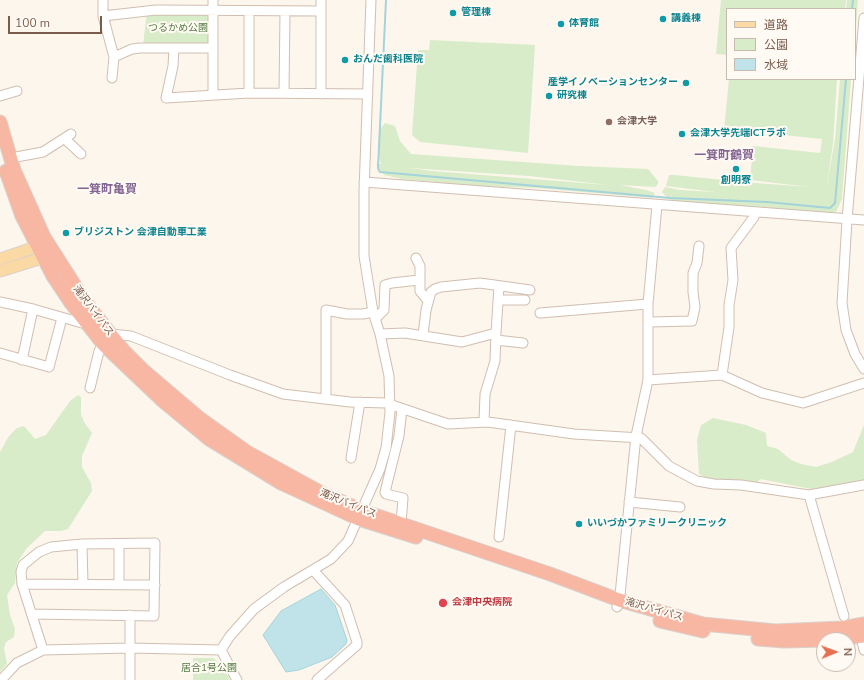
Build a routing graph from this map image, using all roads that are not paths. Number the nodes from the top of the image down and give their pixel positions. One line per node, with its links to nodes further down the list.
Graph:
1 (103, 0): 9 (street)
2 (213, 0): 5 (street)
3 (321, 0): 8 (street)
4 (371, 0): 20 (street)
5 (213, 11): 6 (street); 9 (street); 12 (street)
6 (249, 11): 7 (street); 16 (street)
7 (285, 11): 8 (street); 17 (street)
8 (321, 11): 19 (street)
9 (103, 16): 13 (street)
10 (864, 18): 28 (street)
11 (174, 48): 12 (street); 13 (street); 18 (street)
12 (213, 48): 18 (street)
13 (114, 57): 14 (street)
14 (112, 78)
15 (17, 91): 21 (street)
16 (249, 93): 17 (street); 18 (street)
17 (284, 93): 19 (street)
18 (213, 94)
19 (321, 94): 20 (street)
20 (368, 94): 25 (street)
21 (0, 96)
22 (0, 122): 24 (highway, 滝沢バイパス)
23 (81, 154): 24 (street)
24 (5, 156): 31 (highway, 滝沢バイパス)
25 (364, 182): 26 (street); 45 (street)
26 (657, 204): 27 (street); 42 (street)
27 (755, 212): 28 (street); 57 (street)
28 (847, 220): 29 (street); 56 (street)
29 (864, 220)
30 (698, 246): 47 (street)
31 (45, 250): 33 (main road); 34 (main road); 48 (highway, 滝沢バイパス); 52 (highway, 滝沢バイパス)
32 (416, 258): 35 (street)
33 (0, 259)
34 (0, 271)
35 (419, 280): 40 (street); 45 (street)
36 (499, 286): 37 (street); 38 (street); 40 (street)
37 (530, 290)
38 (498, 300): 39 (street); 51 (street)
39 (525, 300)
40 (428, 301): 50 (street)
41 (0, 302): 43 (street)
42 (648, 304): 44 (street); 47 (street)
43 (34, 309): 46 (street); 55 (street)
44 (540, 313)
45 (374, 316): 49 (street); 61 (street)
46 (62, 318): 48 (street); 55 (street)
47 (649, 322): 58 (street)
48 (88, 325): 52 (highway, 滝沢バイパス)
49 (380, 334): 50 (street); 63 (street)
50 (423, 335): 51 (street)
51 (496, 337): 53 (street); 65 (street)
52 (107, 339): 60 (street); 61 (street); 73 (highway, 滝沢バイパス)
53 (523, 343)
54 (0, 354): 55 (street)
55 (22, 360)
56 (863, 365)
57 (722, 375): 58 (street); 59 (street)
58 (648, 380): 67 (street)
59 (864, 382)
60 (90, 388)
61 (326, 399): 62 (street)
62 (360, 402): 63 (street); 68 (street)
63 (390, 404): 64 (street); 73 (street)
64 (402, 408): 65 (street); 74 (street)
65 (484, 422): 66 (street)
66 (511, 425): 67 (street); 75 (street)
67 (636, 436): 70 (street); 71 (street)
68 (351, 458)
69 (864, 485): 70 (street)
70 (809, 495): 86 (street)
71 (629, 502): 72 (street); 83 (street)
72 (680, 507)
73 (361, 515): 74 (highway, 滝沢バイパス); 78 (street); 83 (highway, 滝沢バイパス)
74 (401, 523): 83 (highway, 滝沢バイパス)
75 (499, 537)
76 (82, 544): 77 (street); 79 (street); 80 (street)
77 (119, 544): 81 (street); 82 (street)
78 (313, 570): 91 (street); 95 (street)
79 (22, 584): 80 (street); 84 (street)
80 (83, 584): 81 (street)
81 (119, 584): 82 (street)
82 (155, 585): 85 (street)
83 (618, 604): 87 (highway, 滝沢バイパス); 88 (highway, 滝沢バイパス)
84 (32, 614): 85 (street); 90 (street)
85 (130, 615): 89 (street)
86 (844, 616)
87 (863, 637)
88 (816, 640)
89 (130, 648): 90 (street); 91 (street); 93 (street)
90 (43, 650): 92 (street)
91 (221, 650): 94 (street)
92 (1, 680)
93 (130, 680)
94 (237, 680)
95 (317, 680)

